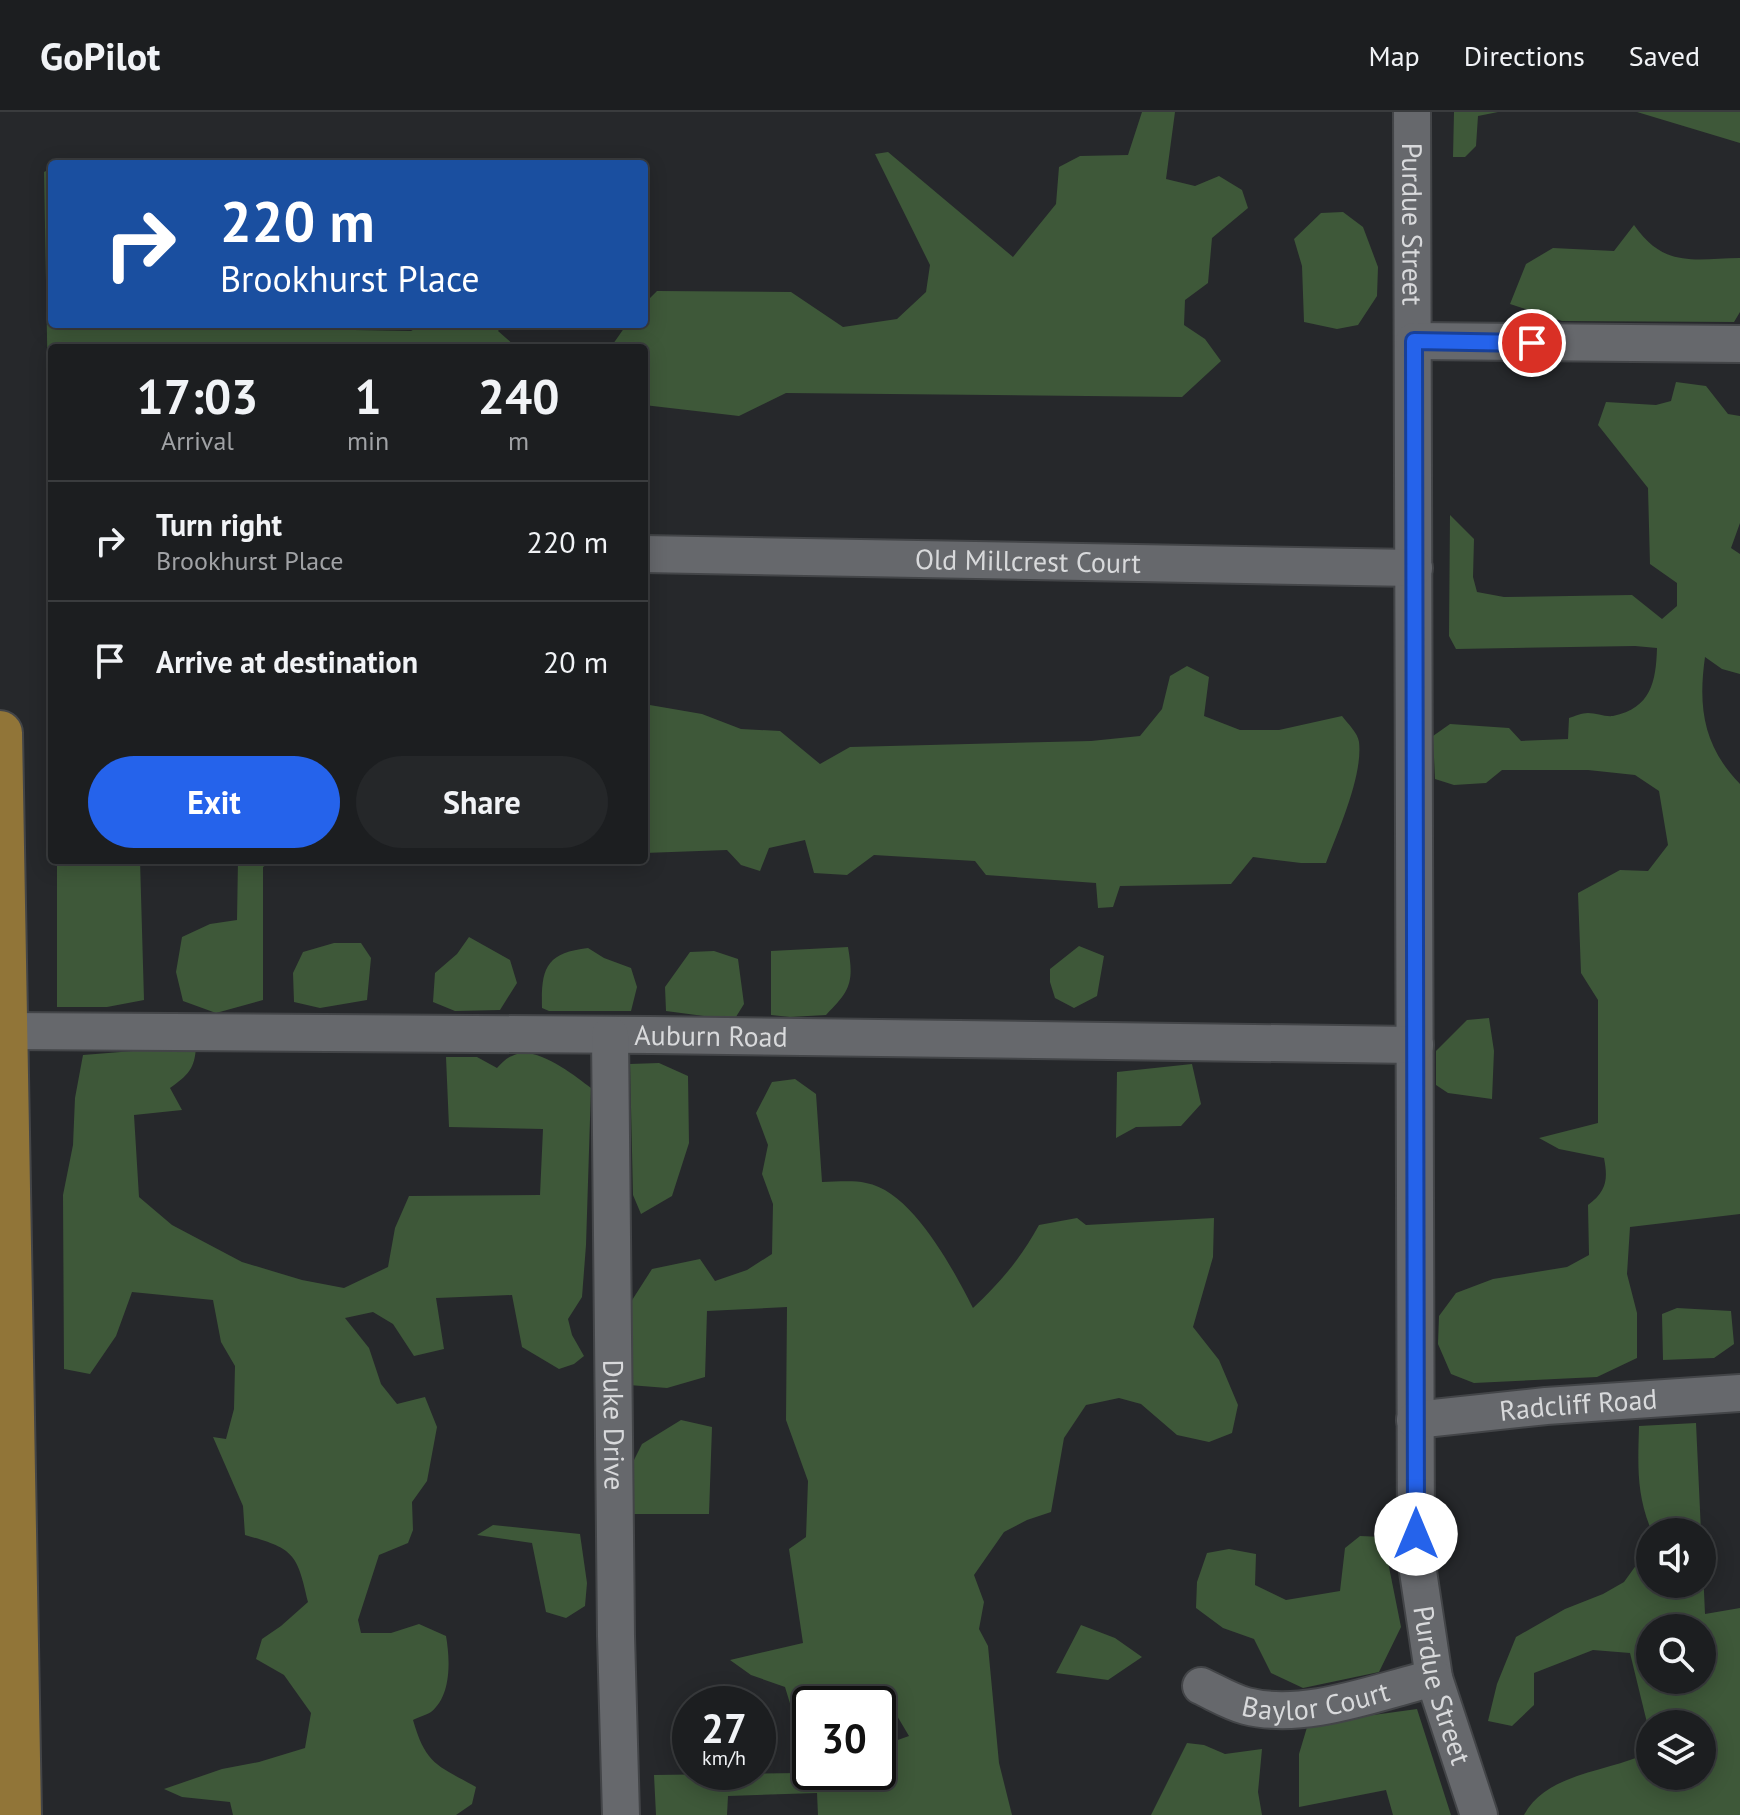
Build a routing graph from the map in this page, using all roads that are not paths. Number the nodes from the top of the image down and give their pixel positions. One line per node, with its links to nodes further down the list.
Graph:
1 (1412, 112): 2 (street, Purdue Street)
2 (1414, 341): 3 (street); 5 (street, Purdue Street)
3 (1740, 344)
4 (648, 554): 5 (street, Old Millcrest Court)
5 (1414, 568): 9 (street, Purdue Street)
6 (0, 733): 7 (main road)
7 (5, 1031): 8 (street, Auburn Road); 14 (main road)
8 (610, 1035): 9 (street, Auburn Road); 16 (street, Duke Drive)
9 (1415, 1045): 11 (street, Purdue Street)
10 (1740, 1393): 11 (street, Radcliff Road)
11 (1415, 1420): 12 (street, Purdue Street)
12 (1434, 1678): 13 (street, Baylor Court); 17 (street, Purdue Street)
13 (1201, 1686)
14 (9, 1733): 15 (main road)
15 (19, 1815)
16 (621, 1815)
17 (1479, 1815)

